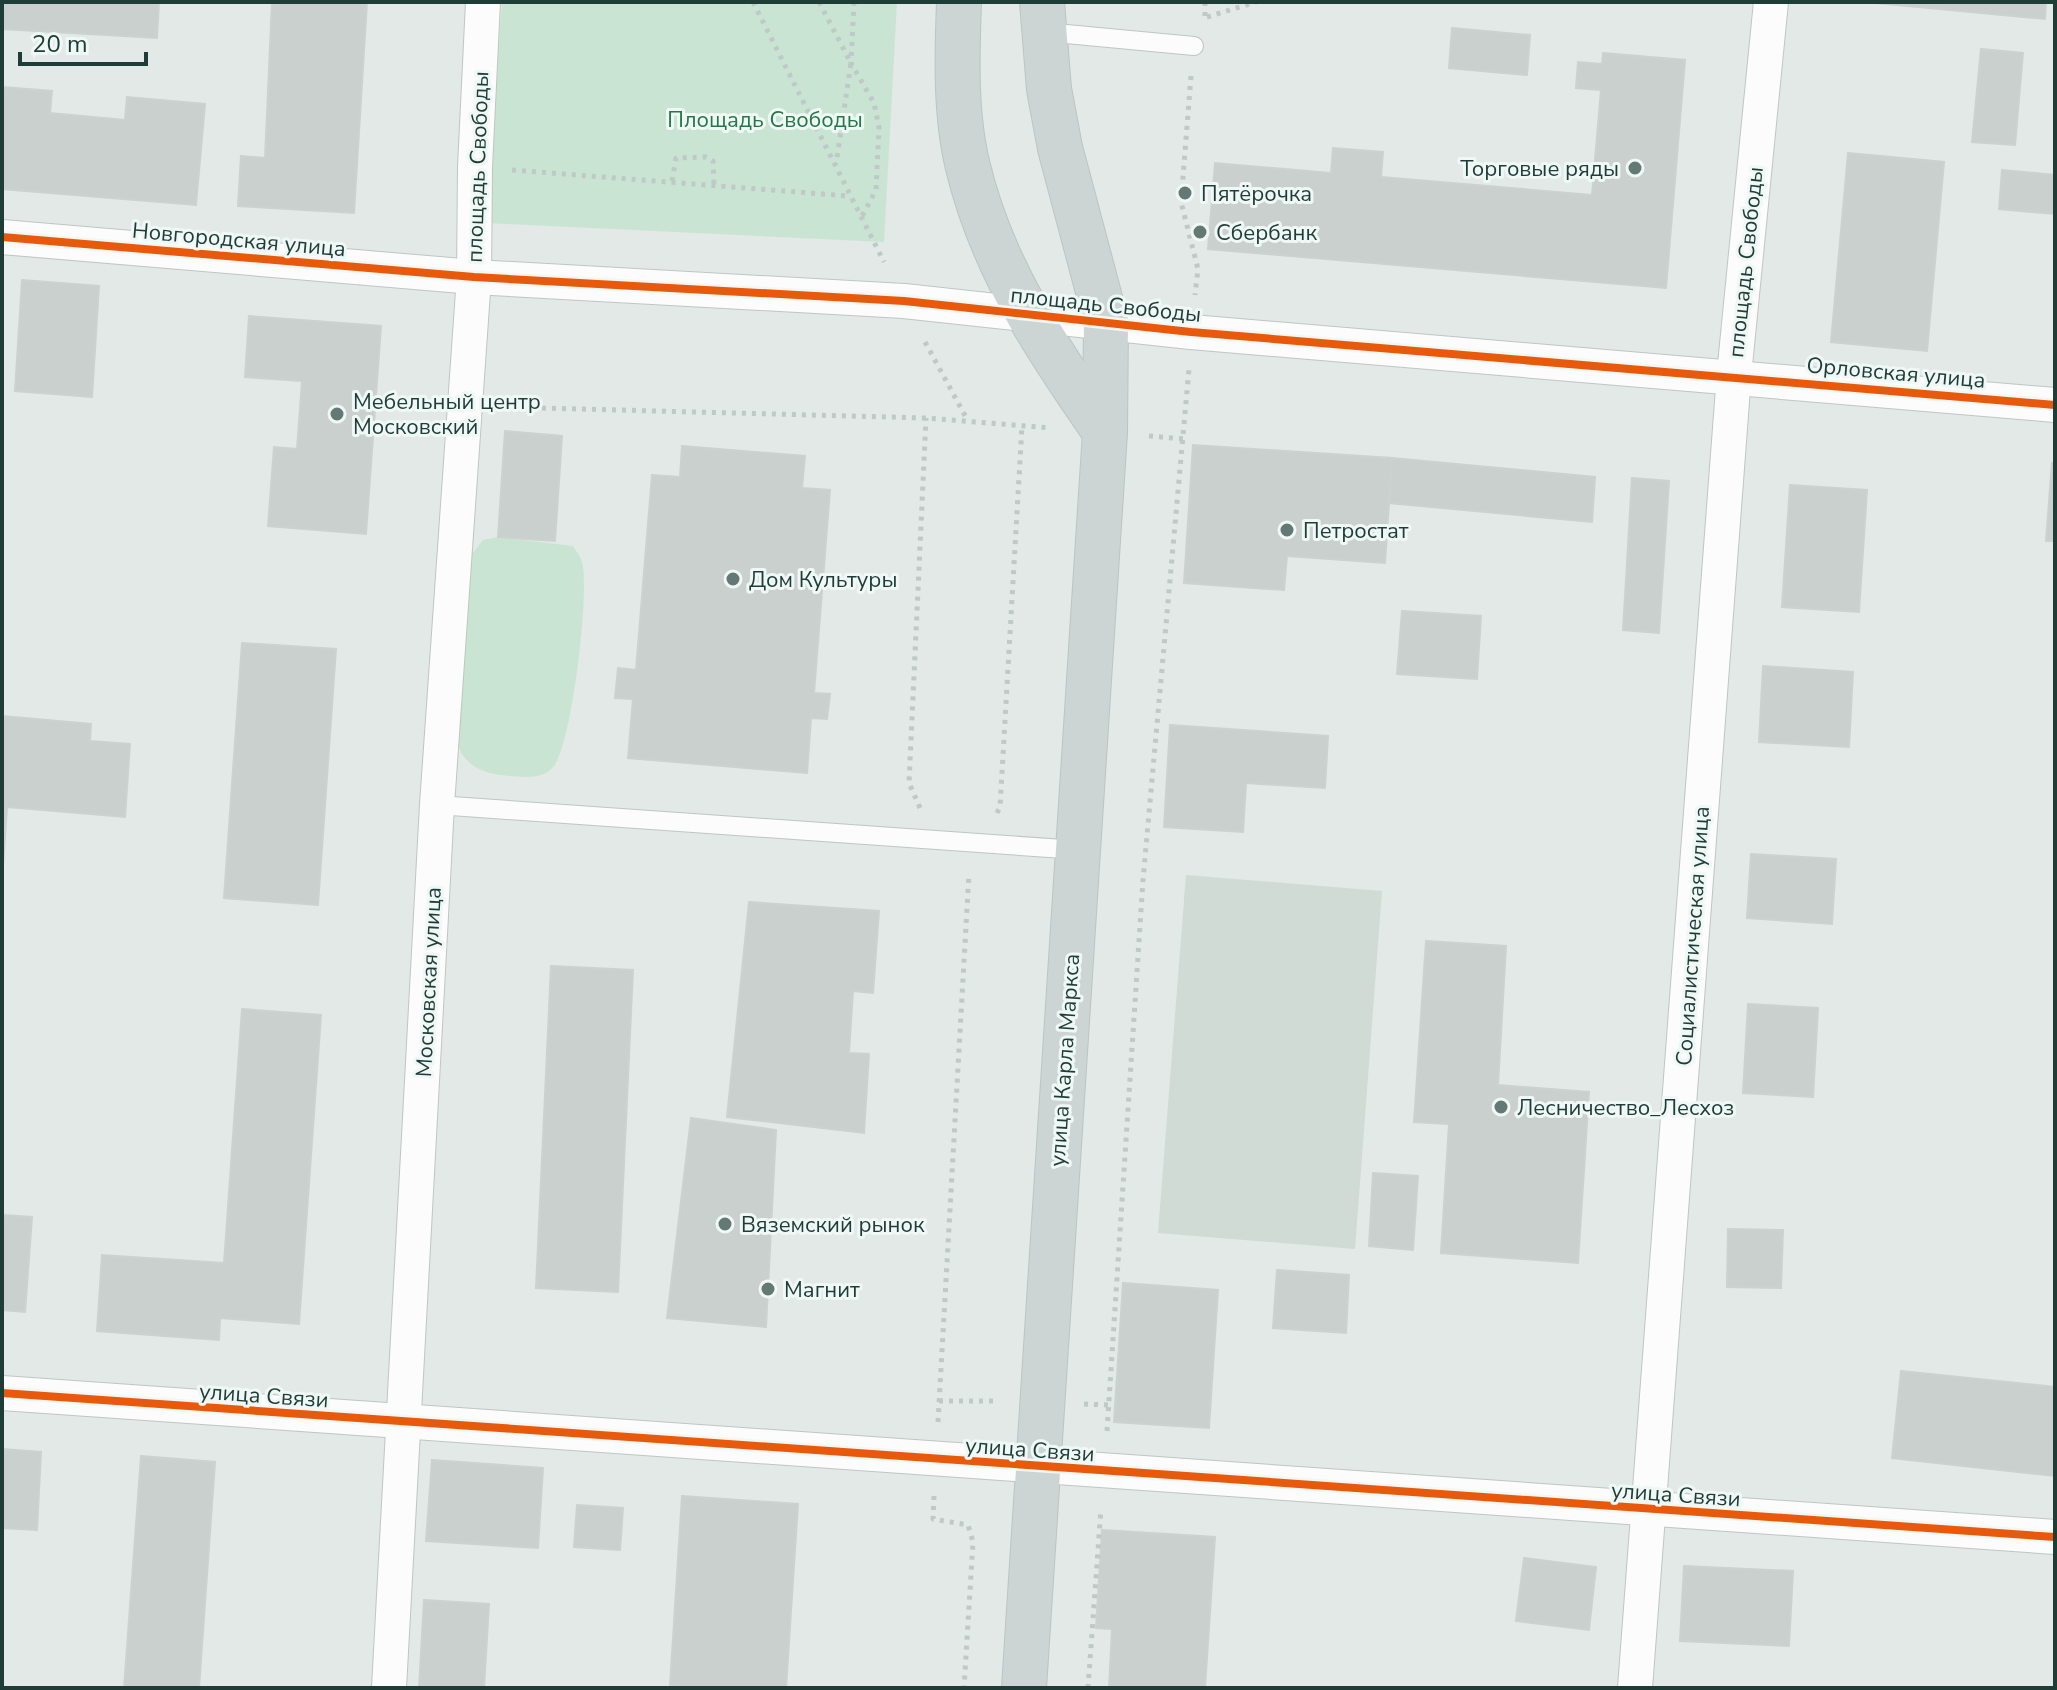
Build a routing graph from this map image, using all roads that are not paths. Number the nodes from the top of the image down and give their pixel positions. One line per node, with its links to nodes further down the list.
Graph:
1 (483, 2): 7 (street, площадь Свободы)
2 (959, 2): 8 (main road)
3 (1771, 2): 10 (street, площадь Свободы)
4 (1042, 17): 5 (lane); 9 (main road, улица Карла Маркса)
5 (1194, 46)
6 (2, 237): 7 (street, Новгородская улица)
7 (474, 277): 8 (street, площадь Свободы); 13 (street, Московская улица)
8 (1026, 313): 9 (street, площадь Свободы); 12 (main road)
9 (1106, 321): 10 (street, площадь Свободы); 12 (main road, улица Карла Маркса)
10 (1734, 375): 11 (street, Орловская улица); 18 (street, Социалистическая улица)
11 (2055, 405)
12 (1105, 432): 14 (main road, улица Карла Маркса)
13 (437, 805): 14 (lane); 16 (street, Московская улица)
14 (1078, 850): 17 (main road, улица Карла Маркса)
15 (2, 1393): 16 (street, улица Связи)
16 (406, 1424): 17 (street, улица Связи); 20 (street, Московская улица)
17 (1040, 1468): 18 (street, улица Связи); 21 (main road, улица Карла Маркса)
18 (1648, 1510): 19 (street, улица Связи); 22 (street, Социалистическая улица)
19 (2055, 1537)
20 (389, 1688)
21 (1024, 1688)
22 (1635, 1688)

